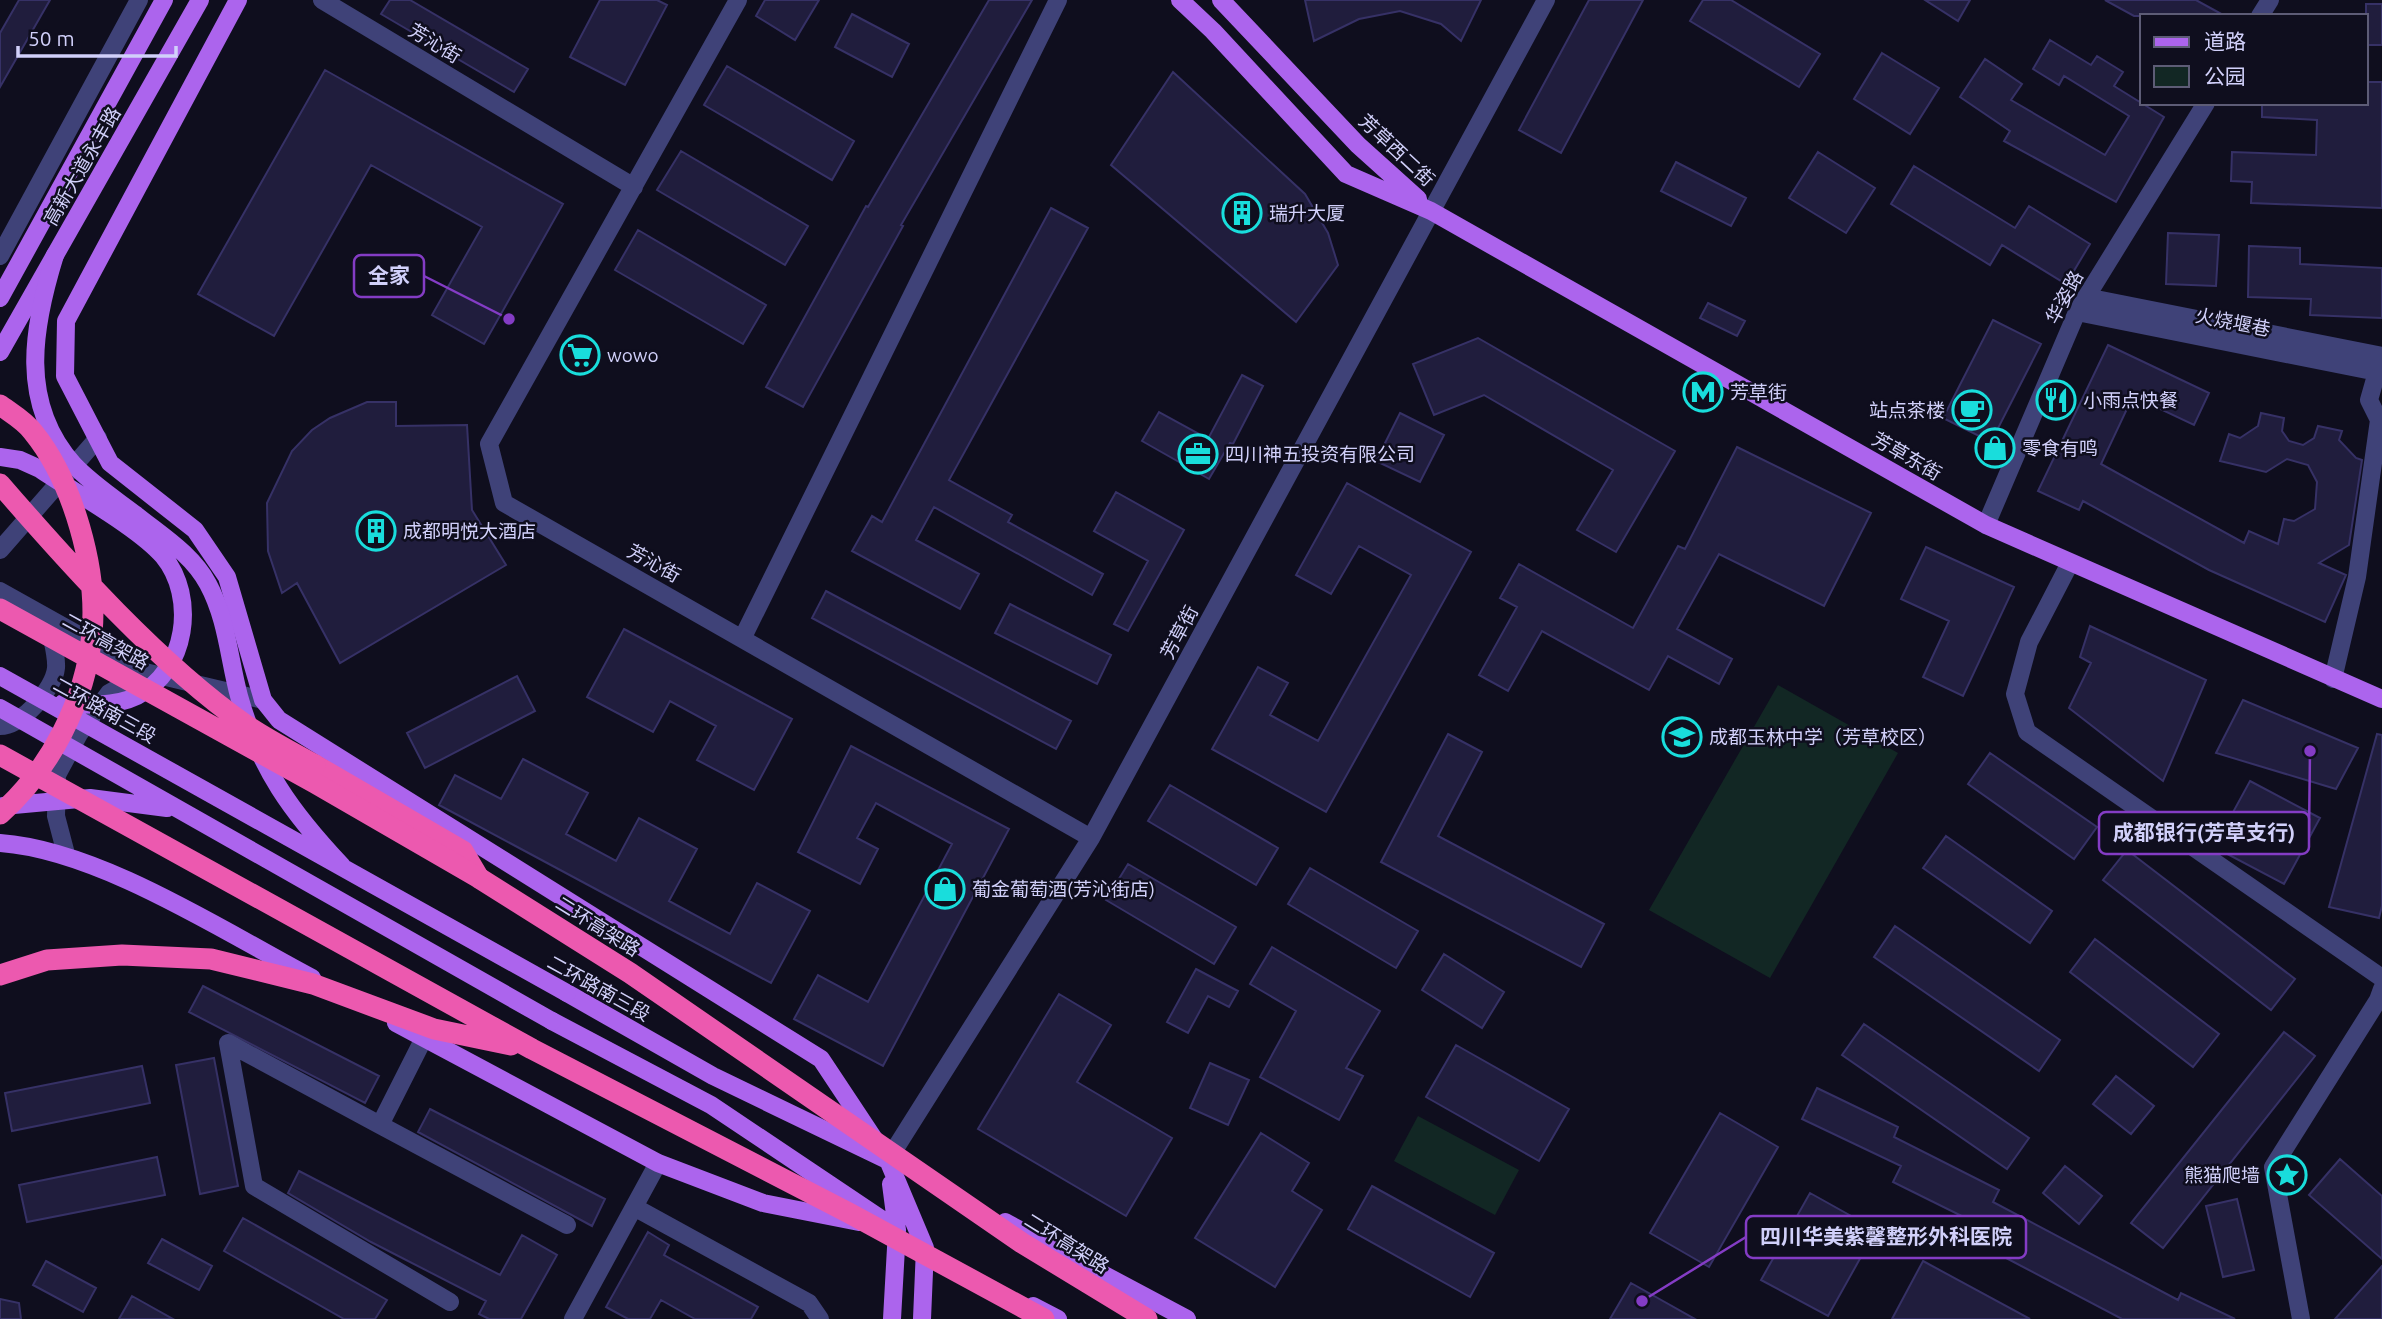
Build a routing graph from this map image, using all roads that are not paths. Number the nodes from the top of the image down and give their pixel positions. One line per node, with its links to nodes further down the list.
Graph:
1 (139, 0): 16 (street)
2 (164, 0): 14 (main road, 高新大道永丰路)
3 (200, 0): 15 (main road, 高新大道永丰路)
4 (238, 0): 23 (main road)
5 (322, 0): 12 (street, 芳沁街)
6 (738, 0): 12 (street, 芳沁街)
7 (1058, 0): 32 (street)
8 (1180, 0): 13 (main road, 芳草西二街)
9 (1221, 0): 13 (main road, 芳草西二街)
10 (1546, 0): 13 (street, 芳草街)
11 (2205, 105): 19 (street, 华姿路)
12 (634, 187): 32 (street, 芳沁街)
13 (1431, 211): 26 (main road, 芳草东街); 47 (street, 芳草街)
14 (29, 246): 17 (main road); 18 (main road, 高新大道永丰路)
15 (55, 254): 20 (main road, 高新大道永丰路, bridge); 50 (main road, bridge)
16 (0, 257)
17 (0, 282)
18 (0, 298)
19 (2081, 304): 21 (street, 火烧堰巷); 26 (street, 华姿路)
20 (0, 352)
21 (2380, 367): 35 (street)
22 (0, 405): 45 (highway, bridge)
23 (97, 438): 27 (street); 37 (main road)
24 (0, 457): 38 (main road, bridge)
25 (0, 484): 51 (highway, bridge)
26 (1986, 525): 28 (main road, 芳草东街)
27 (0, 550)
28 (2070, 563): 35 (main road, 芳草东街); 53 (street)
29 (0, 591): 31 (street)
30 (0, 609): 51 (highway, 二环高架路, bridge)
31 (49, 618): 33 (street); 40 (street)
32 (743, 637): 47 (street, 芳沁街)
33 (145, 672): 37 (street); 43 (street)
34 (0, 676): 38 (main road, 二环路南三段, bridge)
35 (2333, 679): 36 (main road, 芳草东街)
36 (2382, 699)
37 (263, 700): 58 (main road)
38 (45, 701): 50 (main road, 二环路南三段, bridge)
39 (0, 708): 46 (main road, bridge)
40 (0, 726)
41 (0, 743): 43 (street)
42 (0, 755): 56 (highway, bridge)
43 (57, 775): 49 (street)
44 (0, 806): 46 (main road, bridge)
45 (0, 814)
46 (197, 817): 62 (main road, bridge)
47 (1091, 838): 58 (street, 芳草街)
48 (0, 843): 49 (main road)
49 (66, 855): 55 (main road)
50 (342, 866): 58 (main road, 二环路南三段, bridge)
51 (479, 878): 71 (highway, 二环高架路, bridge)
52 (0, 975): 56 (highway, bridge)
53 (2382, 978)
54 (2381, 997): 73 (street)
55 (424, 1038): 57 (street); 59 (main road)
56 (532, 1049): 69 (highway, bridge)
57 (380, 1125): 61 (street); 64 (street)
58 (888, 1160): 62 (main road); 63 (main road); 72 (main road, 二环路南三段)
59 (658, 1163): 60 (street); 62 (main road)
60 (634, 1207): 65 (street); 66 (street)
61 (568, 1225)
62 (897, 1230): 63 (main road); 67 (main road)
63 (925, 1248): 68 (main road); 70 (main road)
64 (450, 1302)
65 (573, 1319)
66 (820, 1319)
67 (892, 1319)
68 (922, 1319)
69 (1044, 1319)
70 (1058, 1319)
71 (1147, 1319)
72 (1187, 1319)
73 (2301, 1319)

